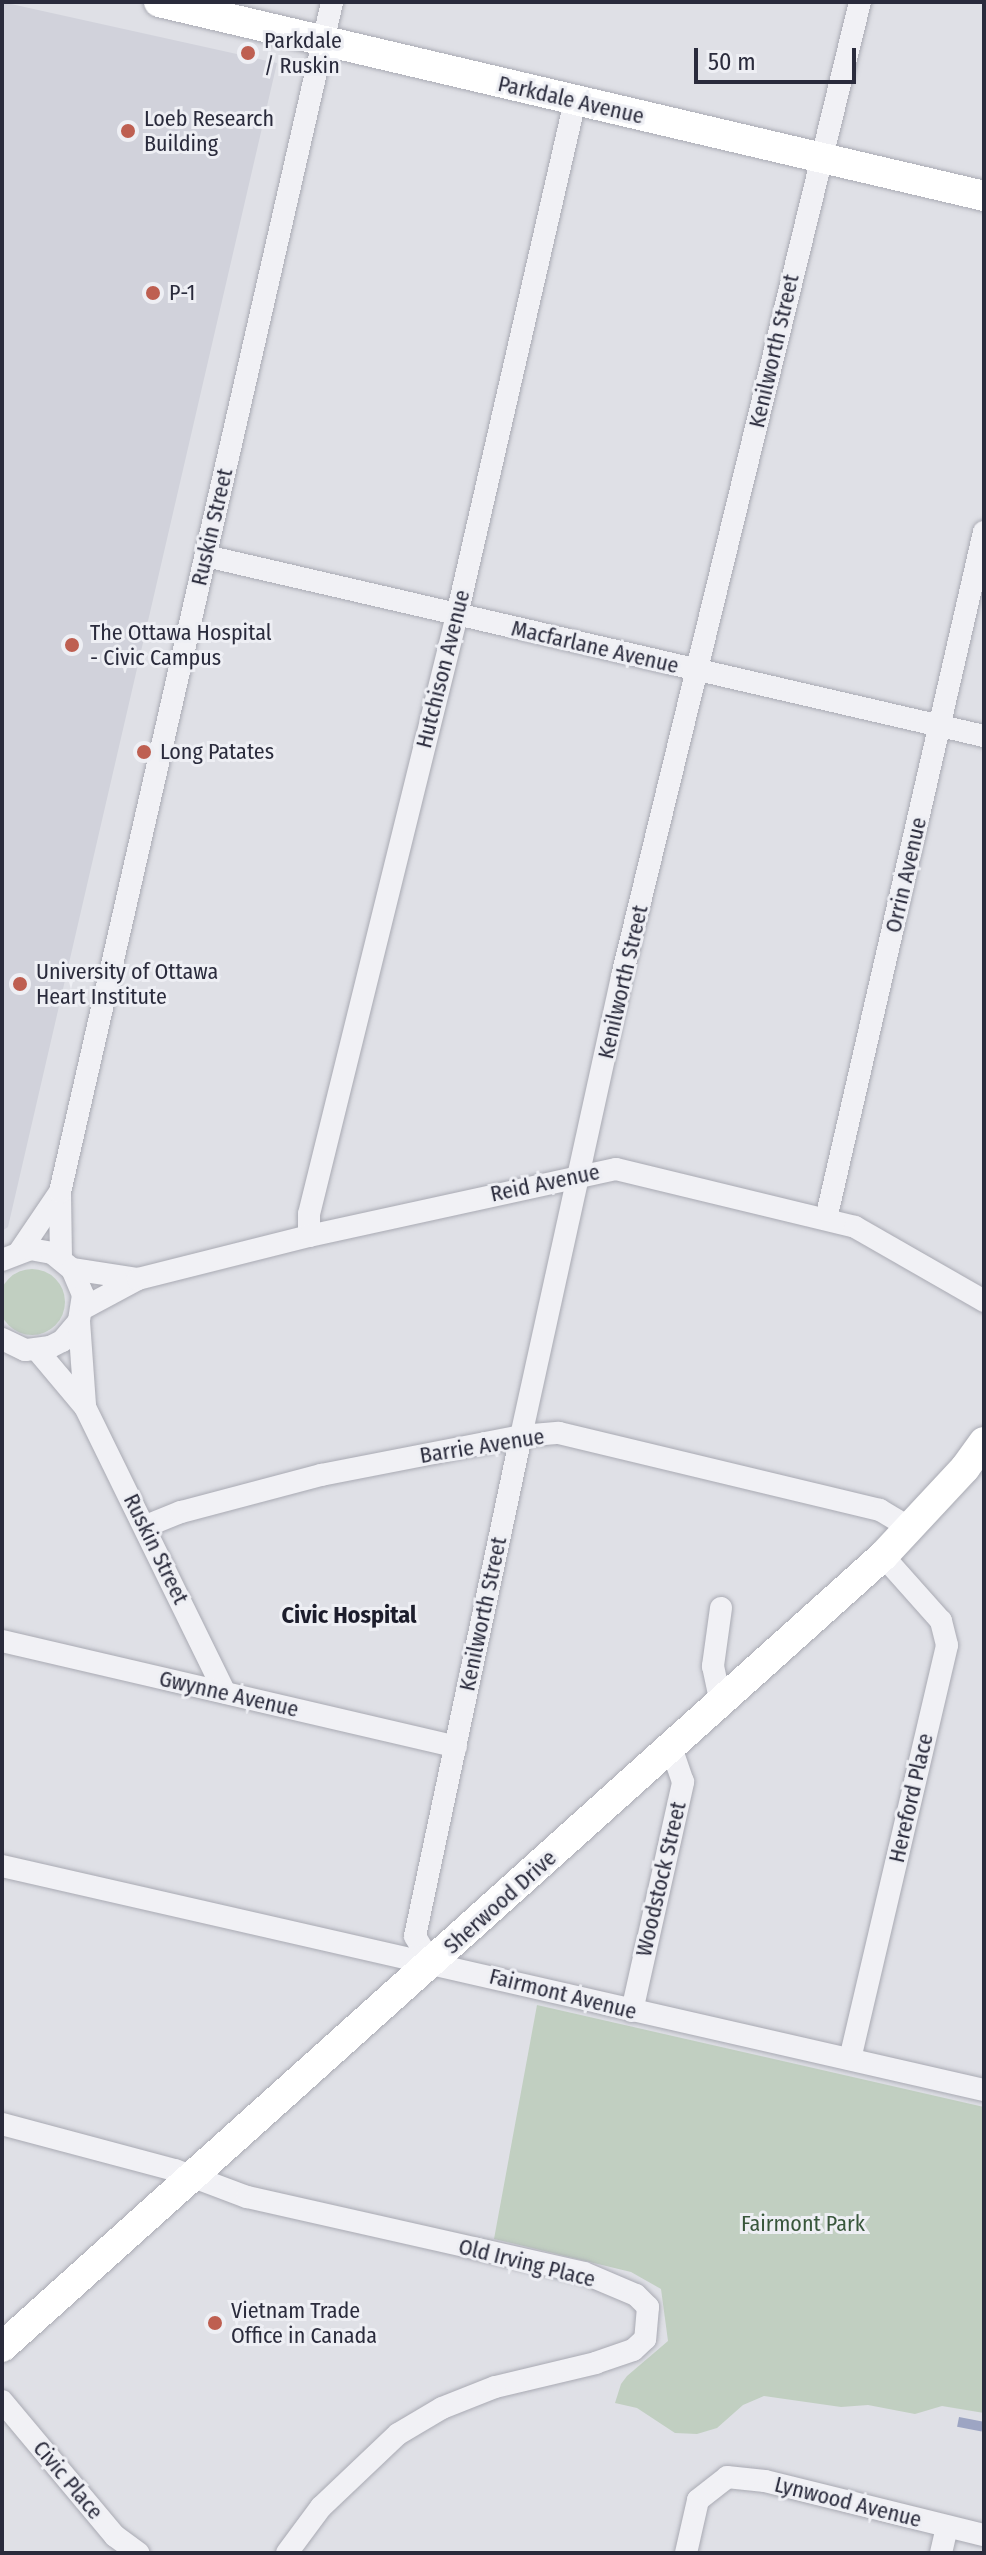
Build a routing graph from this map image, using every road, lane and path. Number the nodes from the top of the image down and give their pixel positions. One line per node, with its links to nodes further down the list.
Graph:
1 (159, 2): 4 (street, Parkdale Avenue)
2 (332, 2): 4 (street, Ruskin Street)
3 (860, 2): 6 (street, Kenilworth Street)
4 (322, 41): 5 (street, Parkdale Avenue); 9 (street, Ruskin Street)
5 (575, 101): 6 (street, Parkdale Avenue); 10 (street, Hutchison Avenue)
6 (821, 157): 7 (street, Parkdale Avenue); 11 (street, Kenilworth Street)
7 (984, 196)
8 (984, 532): 12 (street, Orrin Avenue)
9 (206, 556): 10 (street, Macfarlane Avenue); 15 (street, Ruskin Street)
10 (457, 615): 11 (street, Macfarlane Avenue); 17 (street, Hutchison Avenue)
11 (698, 671): 12 (street, Macfarlane Avenue); 14 (street, Kenilworth Street)
12 (939, 726): 13 (street, Macfarlane Avenue); 16 (street, Orrin Avenue)
13 (984, 736)
14 (580, 1175): 16 (street, Reid Avenue); 17 (street, Reid Avenue); 27 (street, Kenilworth Street)
15 (60, 1192): 18 (street, Ruskin Street); 19 (street, Ruskin Street)
16 (826, 1219): 21 (street, Reid Avenue)
17 (309, 1236): 20 (street, Reid Avenue)
18 (11, 1256): 19 (street, Reid Avenue)
19 (67, 1263): 20 (street, Reid Avenue); 22 (street, Ruskin Street)
20 (138, 1279): 22 (street, Reid Avenue)
21 (984, 1301)
22 (80, 1315): 24 (street, Reid Avenue); 26 (street, Ruskin Street)
23 (2, 1339): 24 (street)
24 (31, 1350): 25 (street, Reid Avenue); 26 (street, Ruskin Street)
25 (2, 1355)
26 (85, 1407): 29 (street, Ruskin Street)
27 (521, 1436): 29 (street, Barrie Avenue); 30 (street, Barrie Avenue); 36 (street, Kenilworth Street)
28 (984, 1442): 30 (street, Sherwood Drive)
29 (146, 1526): 34 (street, Ruskin Street)
30 (910, 1528): 31 (street, Sherwood Drive)
31 (883, 1556): 35 (street, Sherwood Drive); 41 (street, Hereford Place)
32 (721, 1608): 35 (street)
33 (2, 1641): 34 (street, Gwynne Avenue)
34 (225, 1693): 36 (street, Gwynne Avenue)
35 (721, 1703): 37 (street, Sherwood Drive)
36 (456, 1747): 39 (street, Kenilworth Street)
37 (671, 1748): 39 (street, Sherwood Drive); 40 (street, Woodstock Street)
38 (2, 1866): 39 (street, Fairmont Avenue)
39 (431, 1963): 40 (street, Fairmont Avenue); 44 (street, Sherwood Drive)
40 (632, 2011): 41 (street, Fairmont Avenue)
41 (850, 2059): 42 (street, Fairmont Avenue)
42 (984, 2090)
43 (2, 2124): 44 (street, Old Irving Place)
44 (196, 2176): 45 (street, Sherwood Drive); 50 (street, Old Irving Place)
45 (2, 2347)
46 (2, 2401): 49 (street, Civic Place)
47 (947, 2527): 48 (street, Lynwood Avenue); 51 (street, Lynwood Avenue); 52 (street)
48 (984, 2535)
49 (138, 2553)
50 (287, 2553)
51 (686, 2553)
52 (941, 2553)

